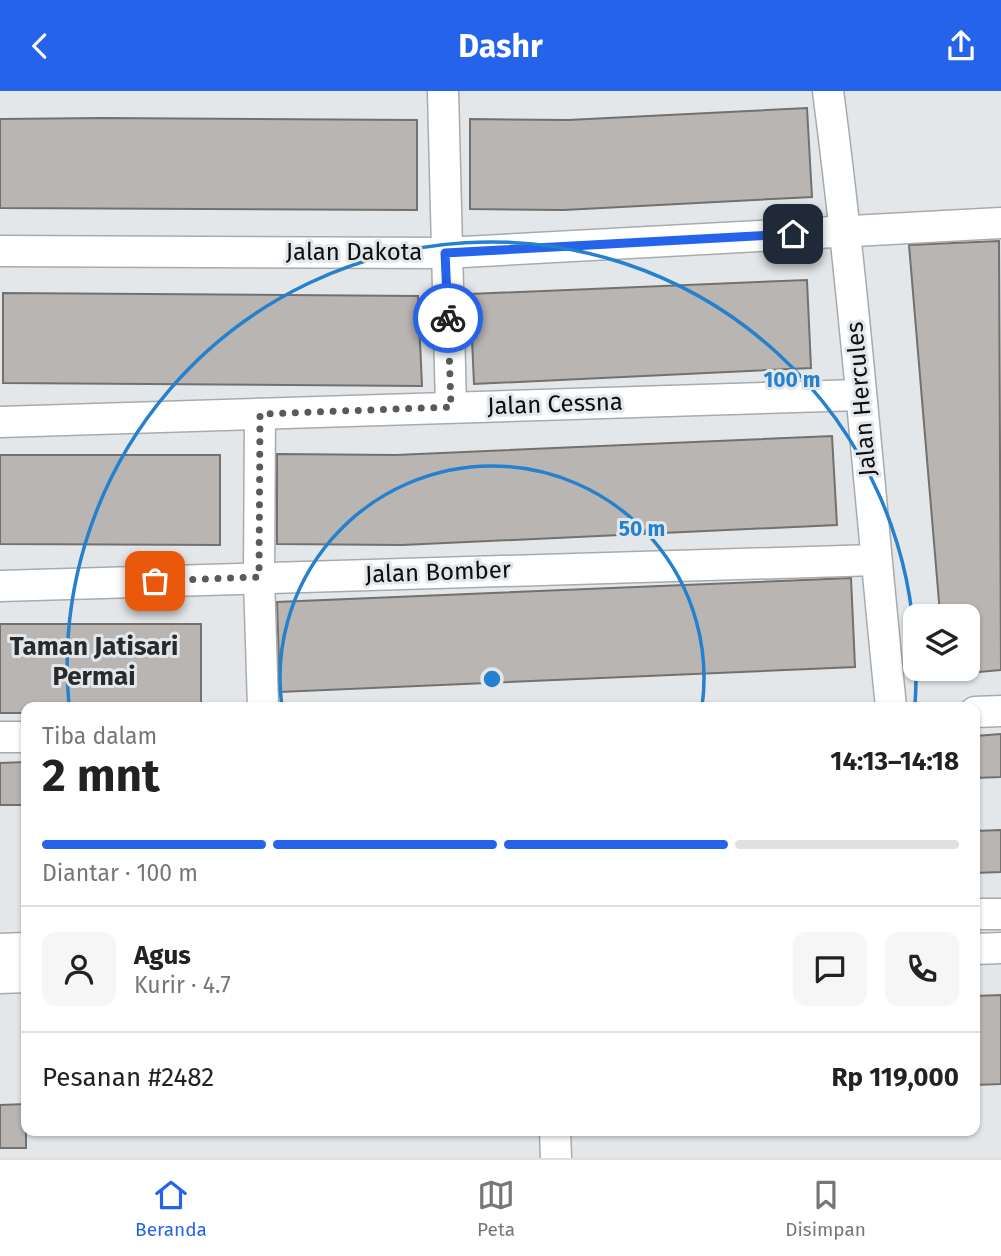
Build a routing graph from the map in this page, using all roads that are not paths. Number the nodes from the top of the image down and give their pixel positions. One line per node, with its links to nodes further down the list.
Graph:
1 (443, 91): 6 (street)
2 (828, 91): 4 (street, Jalan Hercules)
3 (1001, 223): 4 (street, Jalan Dakota)
4 (846, 232): 6 (street, Jalan Dakota); 7 (street, Jalan Hercules)
5 (0, 251): 6 (street, Jalan Dakota)
6 (445, 253): 8 (street)
7 (859, 395): 8 (street, Jalan Cessna); 11 (street, Jalan Hercules)
8 (451, 407): 9 (street, Jalan Cessna)
9 (260, 414): 10 (street, Jalan Cessna); 12 (street)
10 (0, 422)
11 (876, 560): 12 (street, Jalan Bomber); 15 (street, Jalan Hercules)
12 (259, 577): 13 (street, Jalan Bomber); 14 (street)
13 (0, 586)
14 (263, 702)
15 (890, 702)
16 (1001, 711): 17 (street)
17 (980, 712)
18 (0, 737): 19 (street)
19 (21, 737)
20 (980, 914): 21 (street)
21 (1001, 914)
22 (21, 948): 24 (street)
23 (1001, 948): 25 (street)
24 (0, 949)
25 (980, 949)
26 (0, 978): 27 (street)
27 (21, 978)
28 (555, 1136): 29 (street)
29 (556, 1158)

